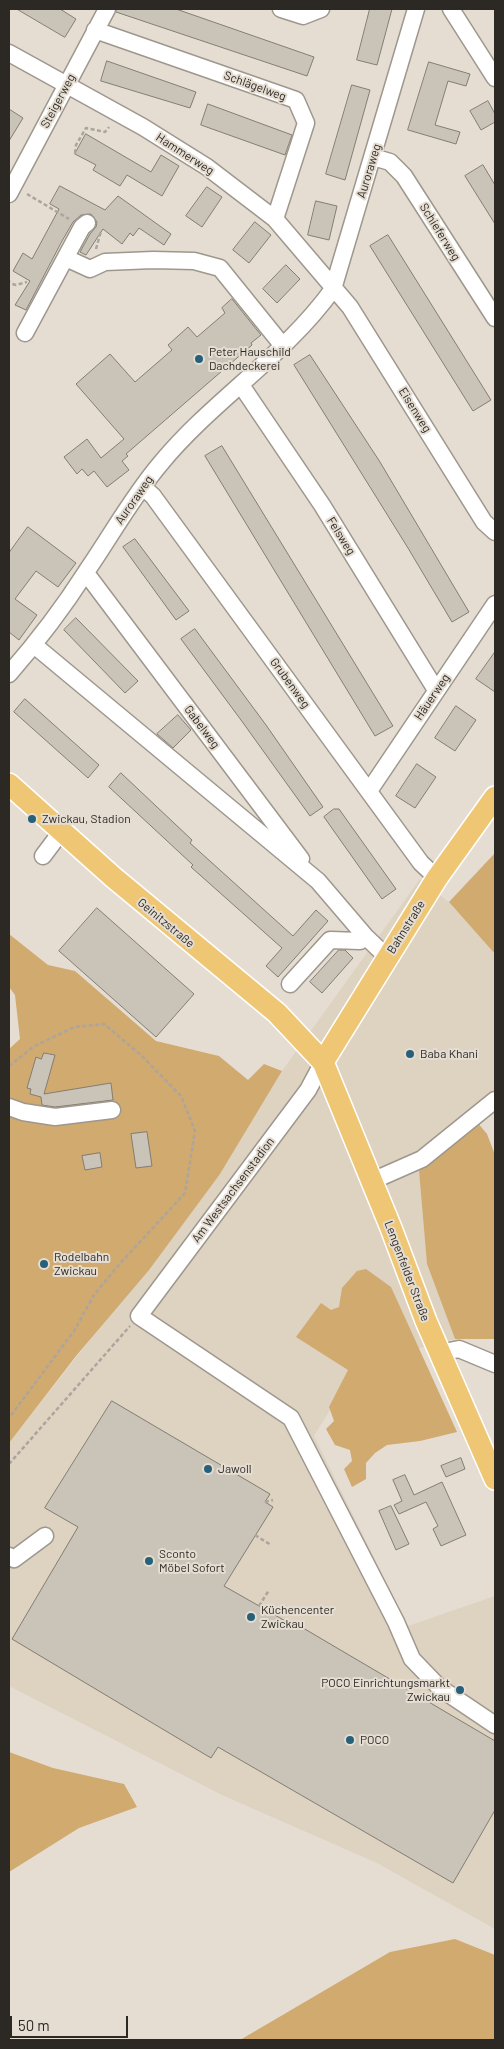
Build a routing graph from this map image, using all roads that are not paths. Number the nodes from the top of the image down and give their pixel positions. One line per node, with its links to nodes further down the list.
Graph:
1 (107, 9): 6 (street, Steigerweg)
2 (281, 9): 3 (street)
3 (321, 9)
4 (416, 9): 10 (street, Auroraweg)
5 (451, 9): 8 (street)
6 (95, 30): 9 (street, Steigerweg); 12 (street, Schlägelweg)
7 (9, 53): 9 (street, Hammerweg)
8 (495, 78)
9 (66, 86): 11 (street, Steigerweg); 12 (street, Hammerweg)
10 (373, 157): 15 (street, Auroraweg); 16 (street, Schieferweg)
11 (10, 187)
12 (275, 219): 15 (street, Hammerweg)
13 (89, 225): 14 (street)
14 (66, 258): 17 (street); 18 (street)
15 (333, 289): 18 (street, Auroraweg); 21 (street, Eisenweg)
16 (495, 318)
17 (24, 333)
18 (283, 346): 19 (street, Auroraweg)
19 (241, 385): 20 (street, Auroraweg); 26 (street, Felsweg)
20 (143, 487): 22 (street, Auroraweg); 28 (street, Grubenweg)
21 (495, 532)
22 (86, 573): 24 (street, Auroraweg); 33 (street, Gabelweg)
23 (495, 604): 26 (street, Häuerweg)
24 (34, 645): 25 (street, Auroraweg); 33 (street, Gabelweg)
25 (12, 663)
26 (436, 690): 28 (street, Häuerweg)
27 (9, 784): 30 (main road, Geinitzstraße)
28 (369, 791): 32 (street, Grubenweg)
29 (495, 797): 32 (main road, Bahnstraße)
30 (61, 832): 31 (street); 37 (main road, Geinitzstraße)
31 (43, 856)
32 (437, 878): 35 (main road, Bahnstraße)
33 (318, 881): 34 (street, Gabelweg)
34 (365, 936): 35 (street, Gabelweg); 36 (street)
35 (387, 957): 37 (main road, Bahnstraße)
36 (290, 984)
37 (323, 1062): 41 (main road, Lengenfelder Straße); 48 (street, Am Westsachsenstadion)
38 (495, 1100): 41 (street)
39 (9, 1107): 40 (street)
40 (112, 1110)
41 (372, 1181): 42 (main road, Lengenfelder Straße)
42 (440, 1353): 43 (street); 44 (main road, Lengenfelder Straße)
43 (495, 1364)
44 (490, 1453): 45 (main road, Lengenfelder Straße)
45 (495, 1478)
46 (45, 1536): 47 (street)
47 (9, 1556)
48 (495, 1725)

